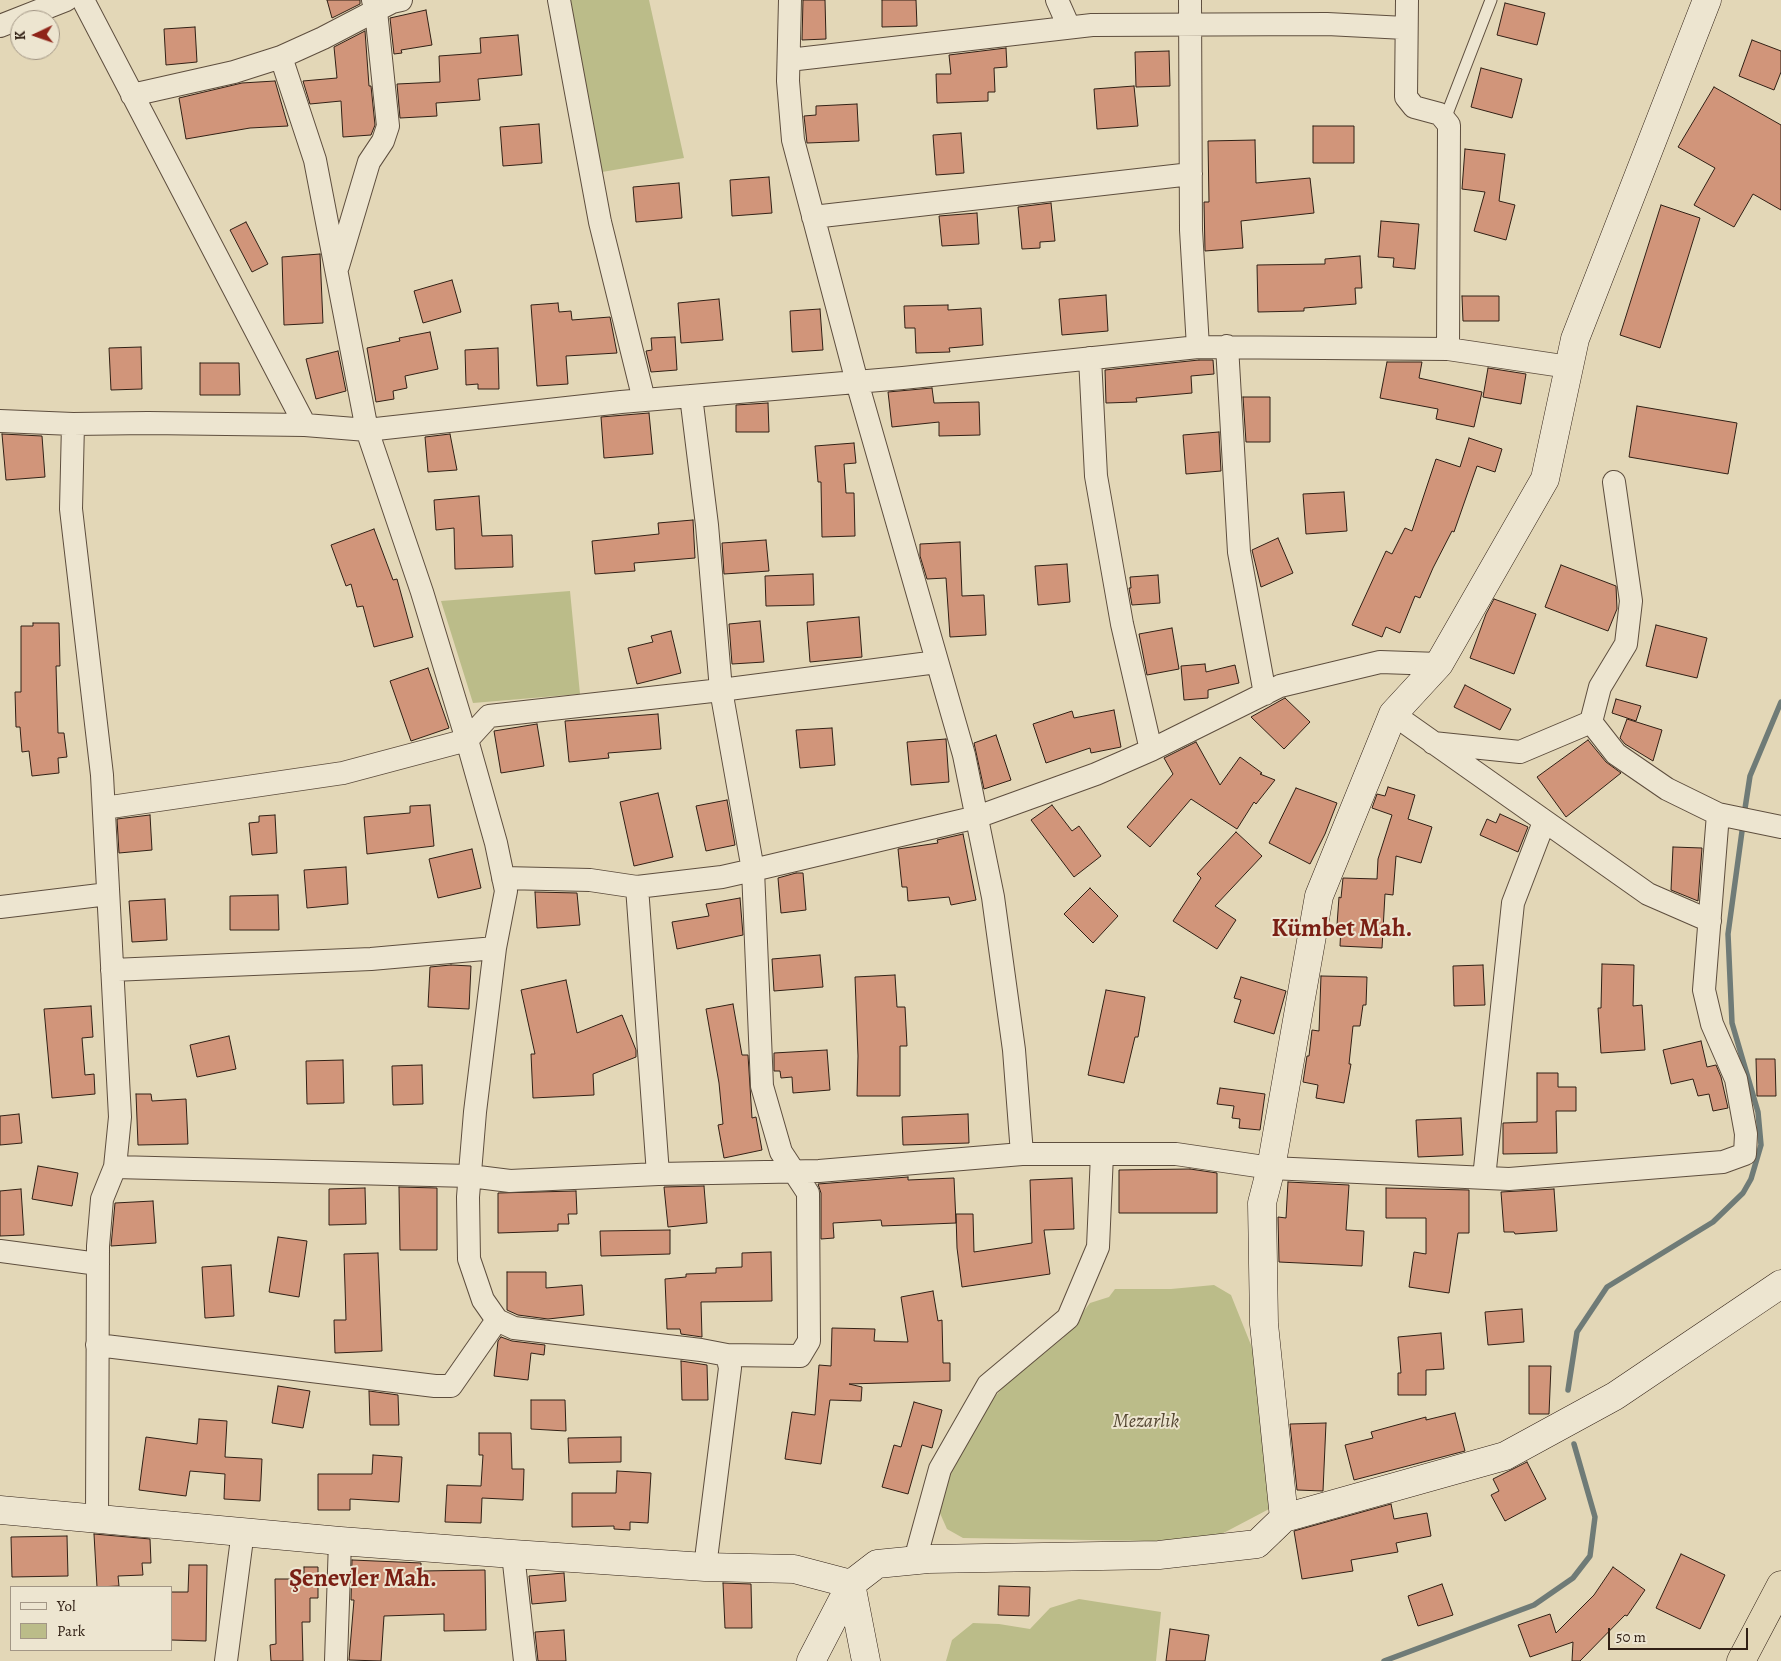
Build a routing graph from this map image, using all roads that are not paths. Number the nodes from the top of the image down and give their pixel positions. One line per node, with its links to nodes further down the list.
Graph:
1 (66, 0): 13 (street)
2 (83, 0): 18 (street)
3 (401, 0): 11 (street)
4 (559, 0): 30 (street)
5 (790, 0): 17 (street)
6 (1057, 0): 14 (street)
7 (1190, 0): 12 (street)
8 (1407, 0): 15 (street)
9 (1491, 0): 19 (lane)
10 (1707, 0): 27 (street)
11 (374, 5): 16 (street); 22 (street)
12 (1190, 23): 14 (street); 15 (street); 20 (street)
13 (0, 26)
14 (1069, 27): 17 (street)
15 (1405, 28): 19 (street)
16 (281, 57): 18 (street); 22 (street)
17 (789, 60): 21 (street)
18 (132, 95): 33 (street)
19 (1445, 119): 25 (street)
20 (1191, 174): 21 (street); 24 (street)
21 (813, 217): 28 (street)
22 (337, 270): 34 (street)
23 (1227, 346): 24 (street); 25 (street); 39 (street)
24 (1198, 347): 26 (street)
25 (1448, 349): 27 (street)
26 (1090, 358): 28 (street); 44 (street)
27 (1569, 367): 37 (street)
28 (857, 382): 29 (street); 36 (street)
29 (691, 396): 30 (street); 38 (street)
30 (644, 400): 34 (street)
31 (0, 421): 32 (street)
32 (73, 424): 33 (street); 45 (street)
33 (305, 425): 34 (street)
34 (366, 430): 42 (street)
35 (1614, 482): 41 (street)
36 (938, 662): 38 (street); 47 (street)
37 (1439, 664): 39 (street); 40 (street)
38 (720, 690): 42 (street); 50 (street)
39 (1265, 694): 44 (street)
40 (1393, 714): 43 (street); 61 (street)
41 (1591, 722): 43 (street); 46 (street)
42 (467, 740): 45 (street); 51 (street)
43 (1433, 743): 48 (street)
44 (1151, 750): 47 (street)
45 (104, 808): 53 (street)
46 (1725, 815): 49 (street); 55 (street)
47 (977, 817): 50 (street); 58 (street)
48 (1544, 822): 55 (street); 65 (street)
49 (1781, 827)
50 (753, 870): 52 (street); 62 (street)
51 (503, 878): 52 (street); 56 (street)
52 (637, 886): 63 (street)
53 (108, 894): 54 (street); 57 (street)
54 (0, 907)
55 (1710, 921): 65 (street)
56 (495, 948): 57 (street); 64 (street)
57 (112, 970): 60 (street)
58 (1022, 1154): 59 (street); 62 (street)
59 (1102, 1154): 61 (street); 78 (street)
60 (115, 1167): 64 (street); 67 (street)
61 (1271, 1168): 65 (street); 73 (street)
62 (793, 1172): 63 (street); 71 (street)
63 (658, 1174): 64 (street)
64 (470, 1176): 69 (street)
65 (1484, 1178)
66 (0, 1251): 67 (street)
67 (98, 1264): 70 (street)
68 (1781, 1284): 73 (street)
69 (497, 1320): 70 (street); 71 (street)
70 (98, 1345): 74 (street)
71 (727, 1355): 79 (street)
72 (0, 1510): 74 (street)
73 (1284, 1518): 78 (street)
74 (97, 1520): 75 (street)
75 (242, 1531): 76 (street); 82 (street)
76 (340, 1541): 77 (street); 83 (street)
77 (513, 1554): 79 (street); 84 (street)
78 (915, 1560): 80 (street)
79 (705, 1567): 80 (street)
80 (851, 1584): 85 (street); 86 (street)
81 (1781, 1585): 87 (highway)
82 (226, 1661)
83 (336, 1661)
84 (525, 1661)
85 (811, 1661)
86 (866, 1661)
87 (1741, 1661)

